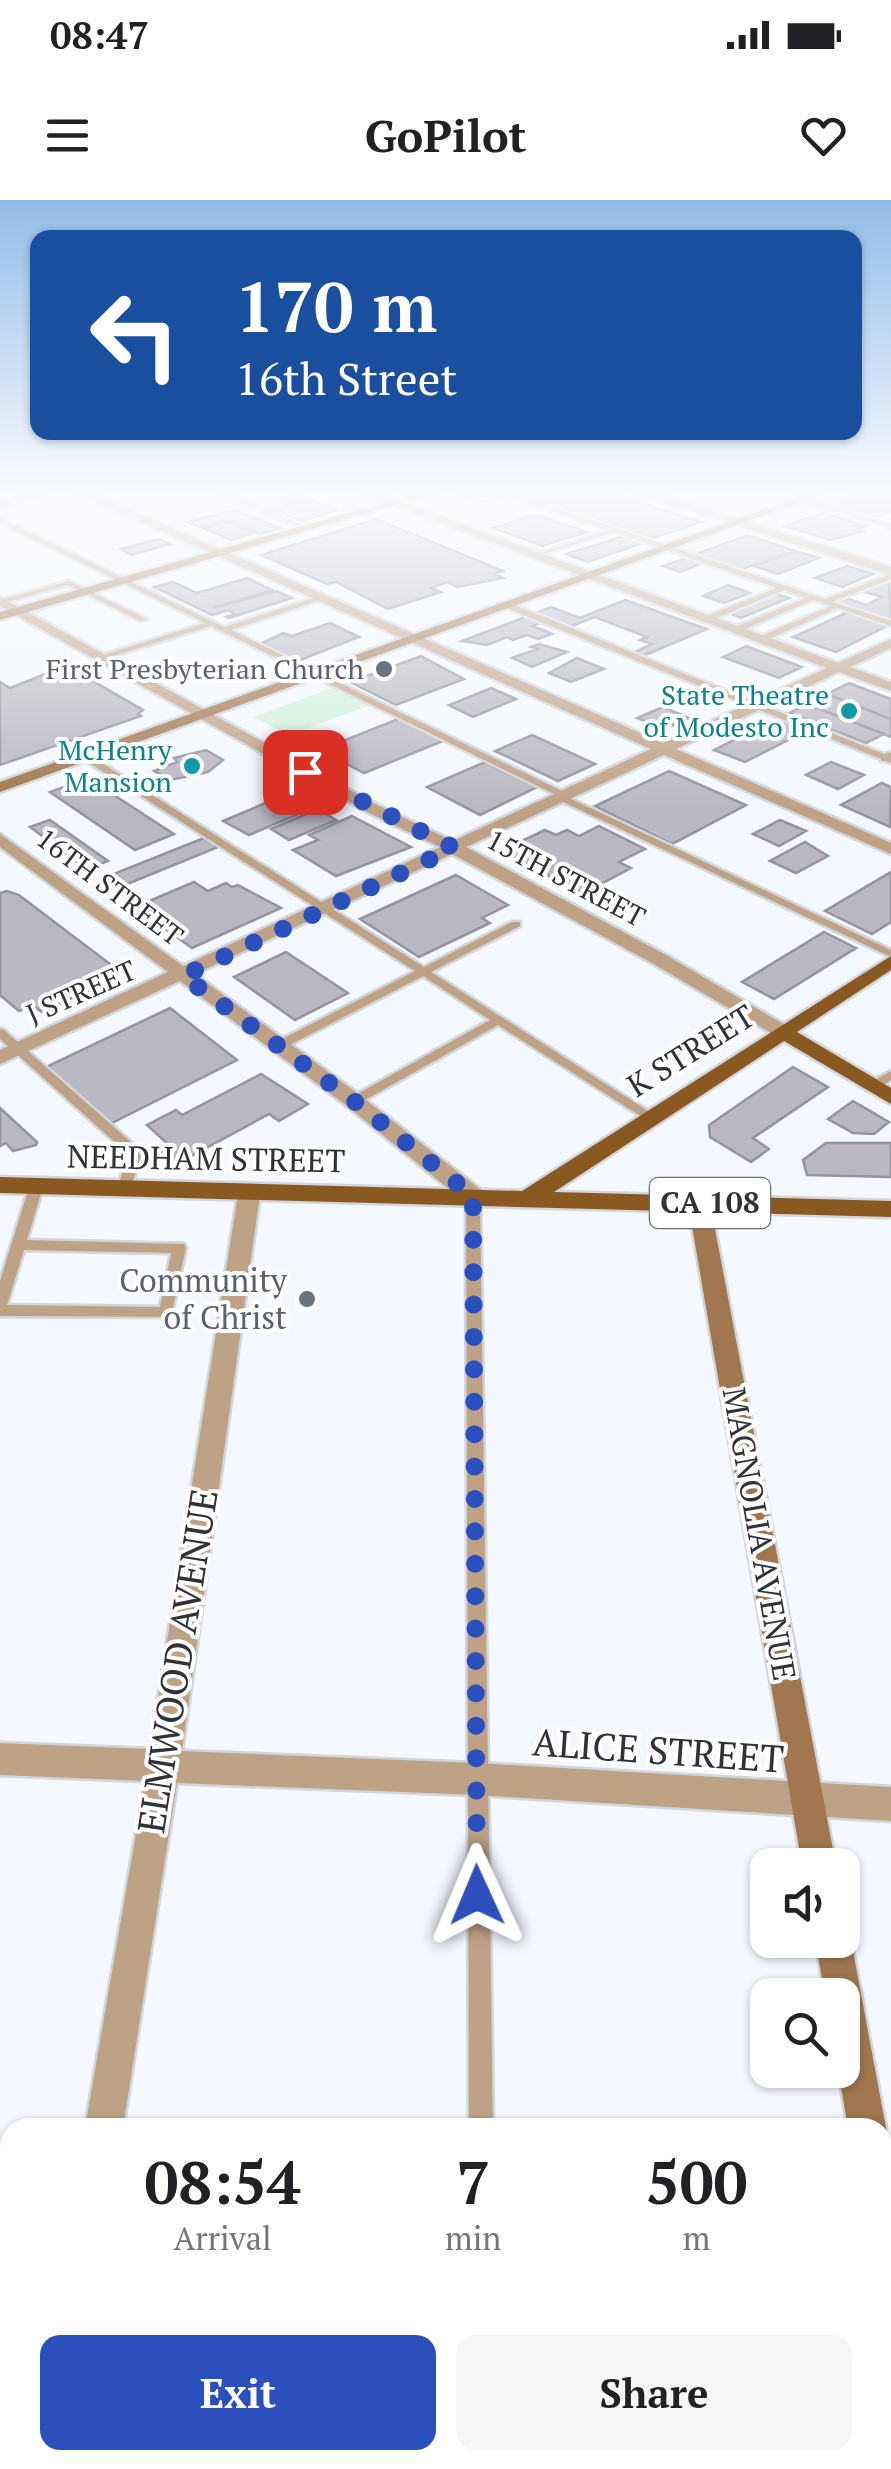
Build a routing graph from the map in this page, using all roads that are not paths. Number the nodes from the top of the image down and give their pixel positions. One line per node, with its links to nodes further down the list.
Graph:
1 (30, 596): 14 (lane)
2 (69, 596): 17 (street)
3 (96, 596): 19 (lane)
4 (155, 596): 20 (lane)
5 (312, 596): 11 (street)
6 (536, 596): 15 (street)
7 (649, 596): 18 (street)
8 (764, 596): 18 (lane)
9 (805, 596): 12 (lane)
10 (839, 596): 13 (lane)
11 (317, 598): 23 (lane); 24 (street)
12 (811, 598): 13 (lane); 22 (lane)
13 (825, 602): 16 (lane)
14 (1, 606): 17 (street, 15TH STREET)
15 (509, 606): 24 (street); 31 (lane)
16 (837, 606): 21 (lane); 25 (lane)
17 (18, 611): 27 (street, 15TH STREET)
18 (709, 618): 22 (street)
19 (143, 619)
20 (210, 624): 23 (lane); 27 (lane)
21 (891, 624)
22 (738, 629): 25 (street)
23 (222, 630): 29 (lane)
24 (417, 638): 29 (street); 33 (street)
25 (764, 638): 28 (street)
26 (891, 643): 28 (street, J STREET)
27 (102, 658): 32 (street, 15TH STREET)
28 (841, 667): 30 (street); 31 (street, J STREET)
29 (317, 673): 32 (street); 37 (lane)
30 (891, 687)
31 (756, 706): 33 (street, J STREET); 35 (lane)
32 (198, 713): 34 (street); 39 (street, 15TH STREET)
33 (664, 749): 37 (street, J STREET); 40 (street)
34 (83, 755): 36 (street); 41 (lane)
35 (889, 758)
36 (0, 787)
37 (562, 796): 39 (street, J STREET); 43 (lane)
38 (0, 839): 46 (street, 16TH STREET)
39 (454, 848): 41 (street, J STREET); 48 (street, 15TH STREET)
40 (891, 849)
41 (322, 910): 45 (lane); 46 (street, J STREET)
42 (516, 924): 45 (lane)
43 (891, 954)
44 (891, 962): 48 (main road, K STREET)
45 (424, 971): 47 (lane); 50 (lane)
46 (183, 976): 50 (street, 16TH STREET); 51 (street, J STREET)
47 (500, 1020): 54 (lane); 55 (lane)
48 (783, 1032): 53 (main road, 15TH STREET); 55 (main road, K STREET)
49 (0, 1033): 51 (lane)
50 (278, 1046): 54 (street, 16TH STREET)
51 (19, 1050): 52 (street, J STREET); 58 (lane)
52 (0, 1058)
53 (885, 1086)
54 (354, 1101): 60 (street, 16TH STREET)
55 (650, 1116): 61 (main road, K STREET)
56 (0, 1185): 57 (main road, NEEDHAM STREET / CA 108)
57 (36, 1187): 58 (main road, NEEDHAM STREET / CA 108); 64 (lane)
58 (124, 1190): 59 (main road, NEEDHAM STREET / CA 108)
59 (248, 1194): 60 (main road, NEEDHAM STREET / CA 108); 67 (street, ELMWOOD AVENUE)
60 (473, 1196): 61 (main road, NEEDHAM STREET / CA 108); 68 (lane)
61 (528, 1198): 62 (main road, NEEDHAM STREET / CA 108)
62 (699, 1203): 63 (main road, NEEDHAM STREET / CA 108); 69 (street, MAGNOLIA AVENUE)
63 (891, 1208)
64 (18, 1246): 65 (lane); 65 (lane)
65 (0, 1307)
66 (0, 1759): 67 (street, ALICE STREET)
67 (164, 1764): 68 (street, ALICE STREET); 73 (street, ELMWOOD AVENUE)
68 (476, 1779): 69 (street, ALICE STREET); 74 (lane)
69 (808, 1800): 70 (street, ALICE STREET); 71 (street, MAGNOLIA AVENUE)
70 (891, 1804)
71 (817, 1848)
72 (836, 1958): 75 (street)
73 (106, 2118)
74 (481, 2118)
75 (865, 2118)

